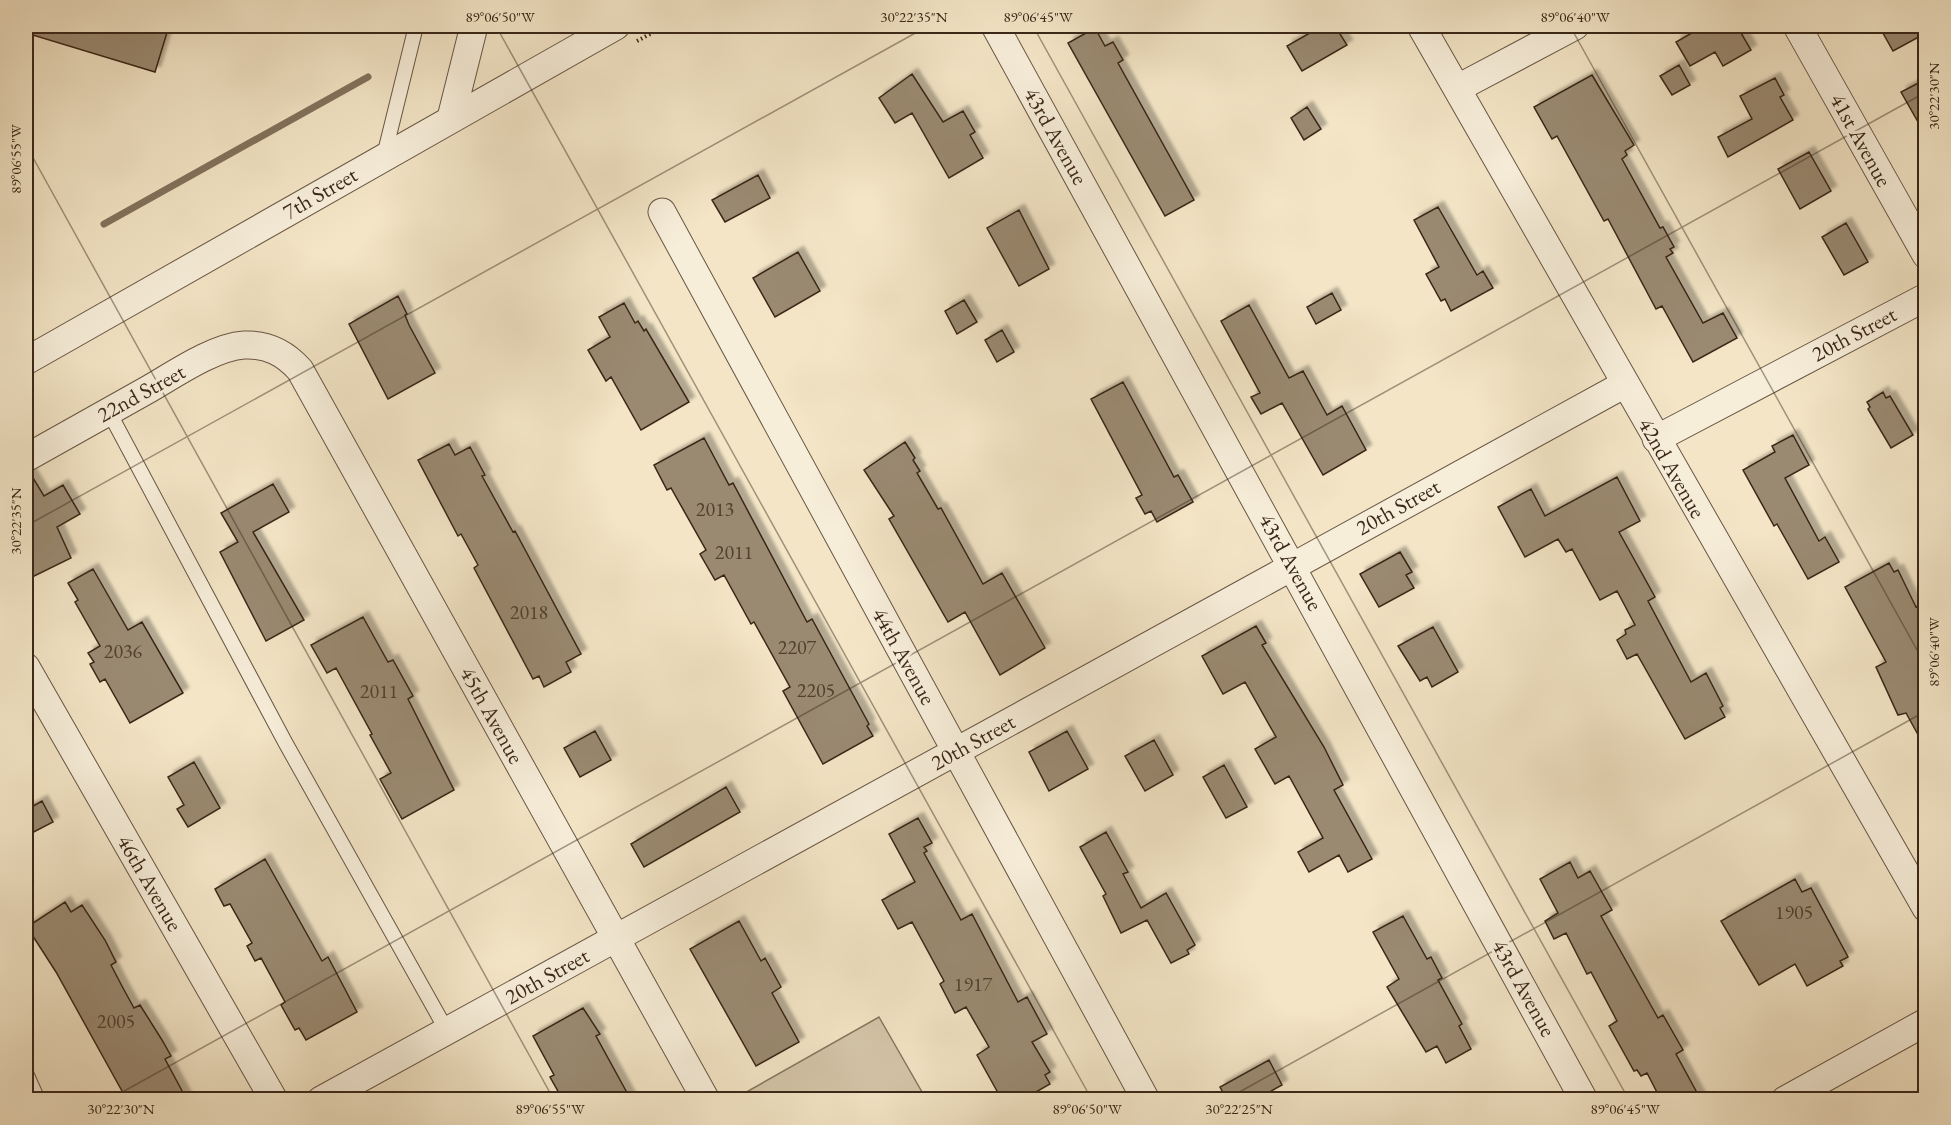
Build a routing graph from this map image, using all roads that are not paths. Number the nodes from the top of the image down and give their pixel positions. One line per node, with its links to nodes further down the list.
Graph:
1 (416, 26): 10 (lane)
2 (474, 26): 9 (street)
3 (616, 26): 9 (street, 7th Street)
4 (994, 26): 20 (street, 43rd Avenue)
5 (1421, 26): 8 (street, 42nd Avenue)
6 (1575, 26): 8 (street)
7 (1797, 26): 12 (street, 41st Avenue)
8 (1458, 88): 16 (street, 42nd Avenue)
9 (451, 118): 10 (street, 7th Street)
10 (384, 156): 15 (street, 7th Street)
11 (662, 212): 22 (street, 44th Avenue)
12 (1926, 255)
13 (1926, 297): 18 (street, 20th Street)
14 (263, 346): 17 (street, 22nd Street); 24 (street, 45th Avenue)
15 (26, 361)
16 (1625, 384): 18 (street, 42nd Avenue); 20 (street, 20th Street)
17 (109, 412): 19 (street, 22nd Street); 26 (lane)
18 (1656, 439): 23 (street, 42nd Avenue)
19 (26, 458)
20 (1292, 565): 22 (street, 20th Street); 33 (street, 43rd Avenue)
21 (26, 667): 29 (street, 46th Avenue)
22 (956, 752): 24 (street, 20th Street); 32 (street, 44th Avenue)
23 (1926, 908)
24 (617, 938): 26 (street, 20th Street); 31 (street, 45th Avenue)
25 (1926, 1022): 34 (street)
26 (447, 1031): 30 (street, 20th Street)
27 (26, 1073): 28 (lane)
28 (38, 1100)
29 (274, 1100)
30 (321, 1100)
31 (706, 1100)
32 (1146, 1100)
33 (1584, 1100)
34 (1785, 1100)

